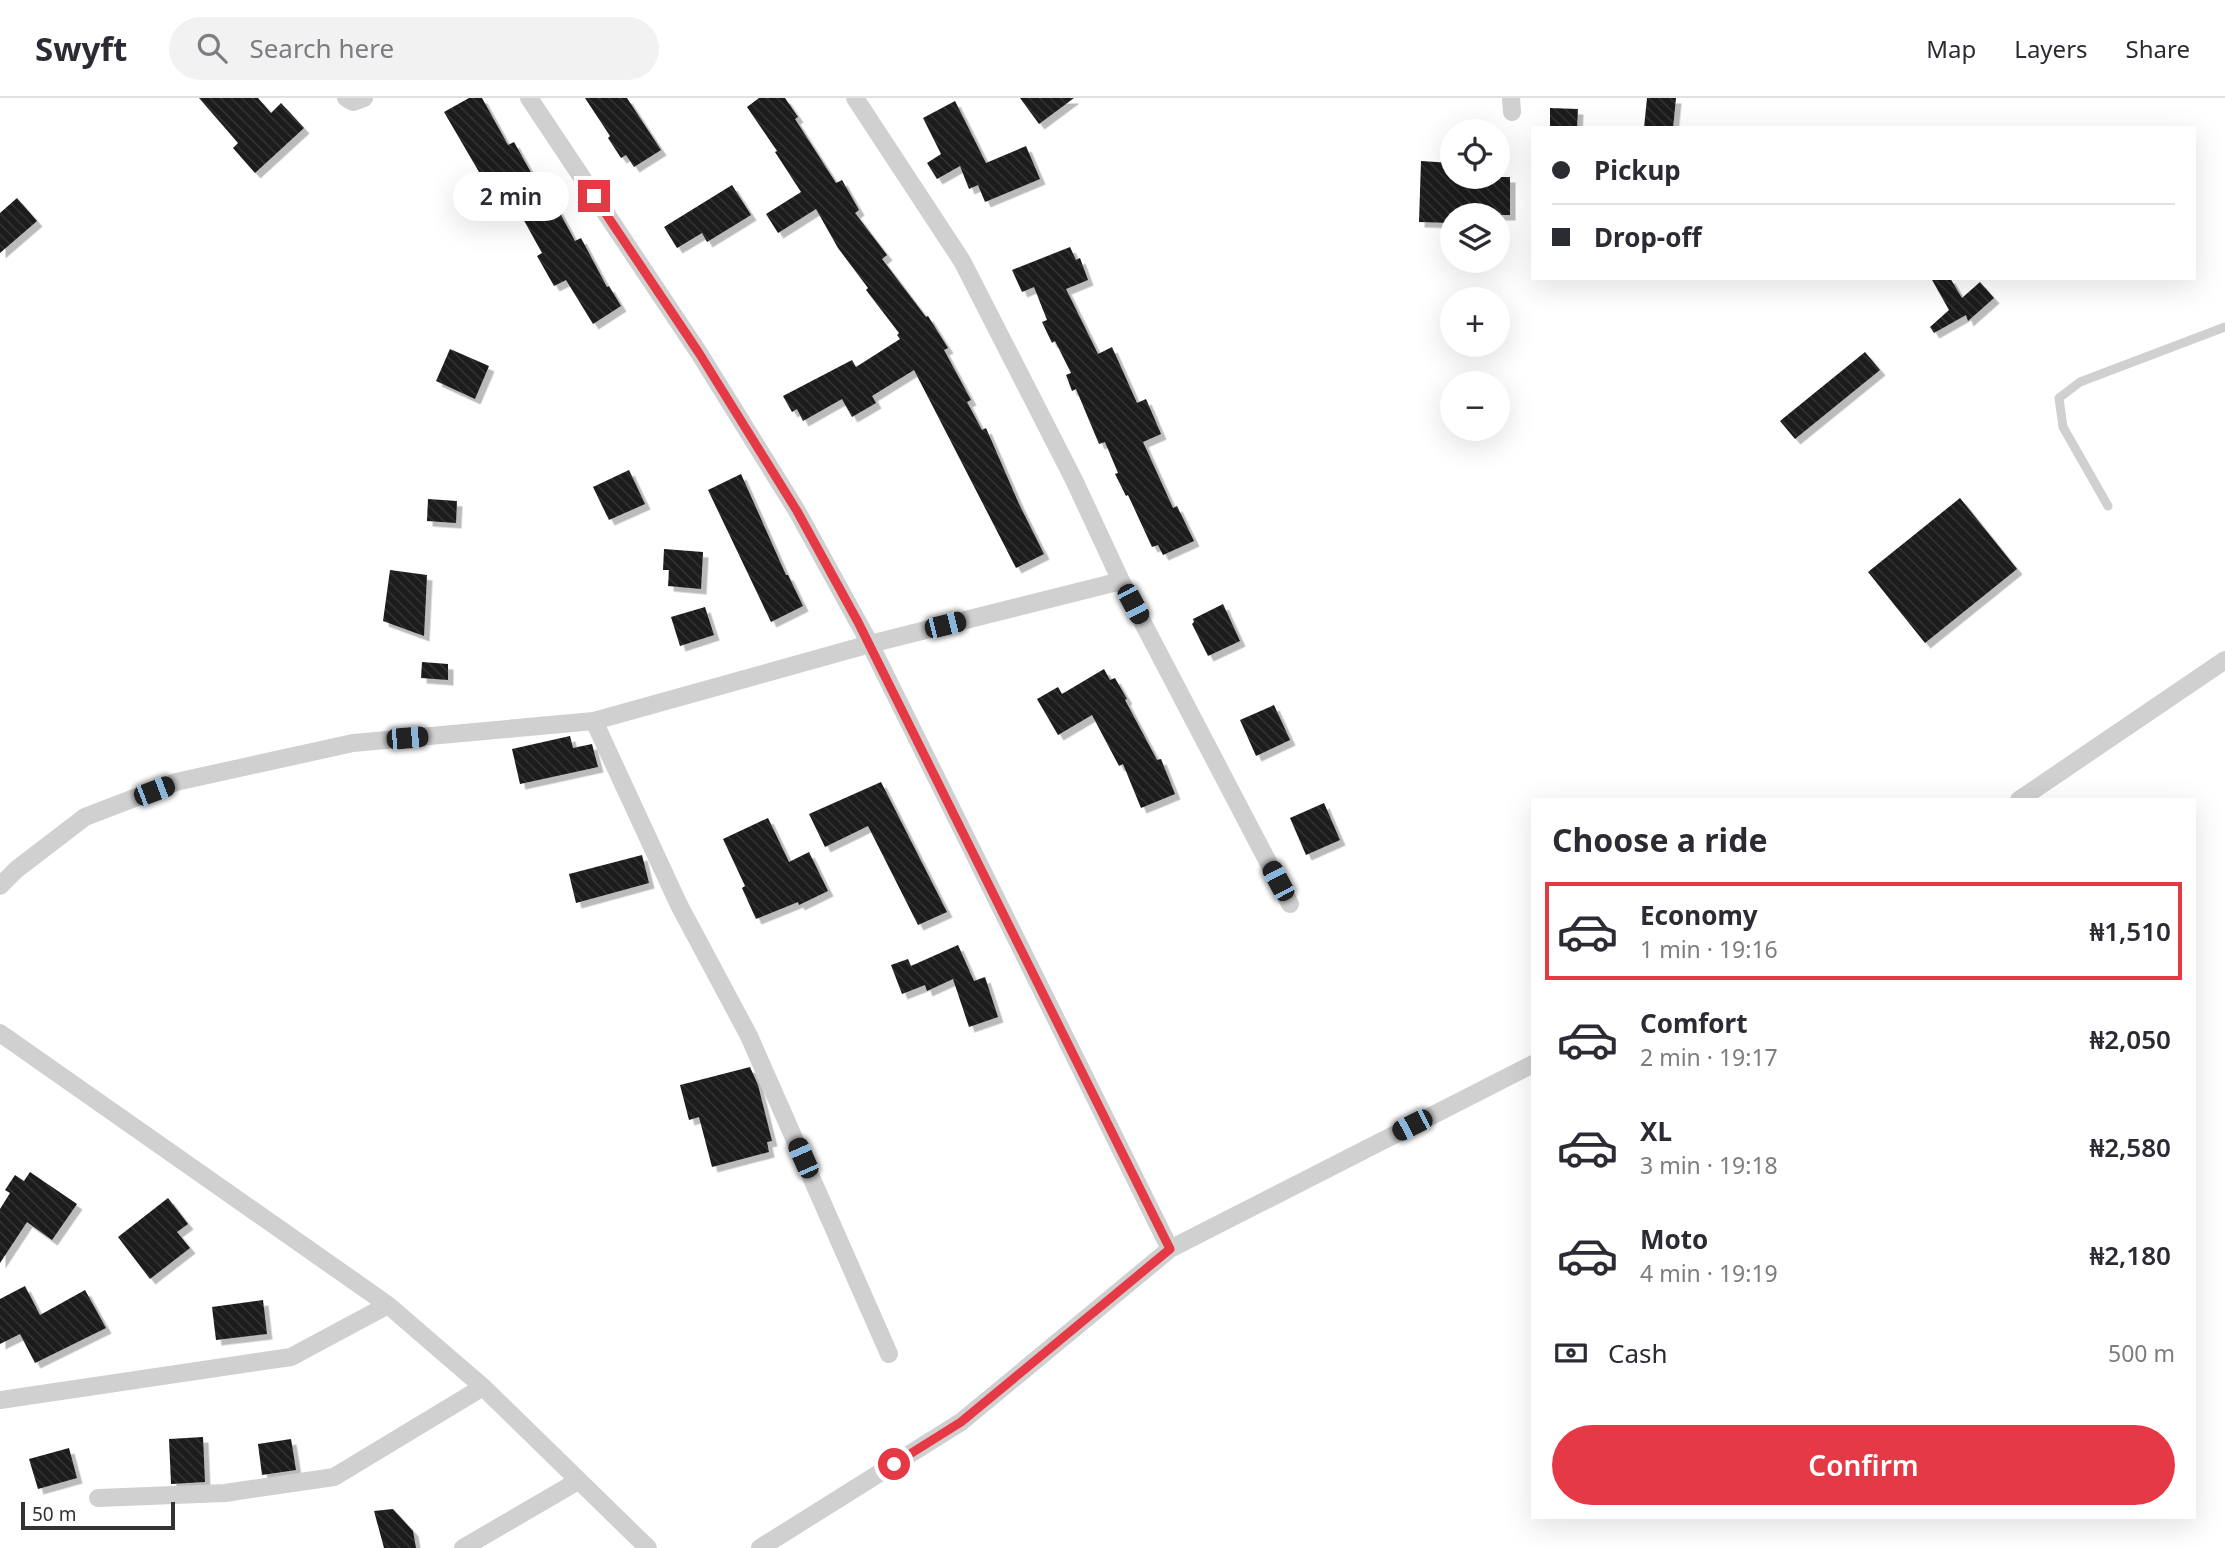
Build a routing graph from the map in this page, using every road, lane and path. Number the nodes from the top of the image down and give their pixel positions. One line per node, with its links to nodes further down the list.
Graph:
1 (346, 98): 2 (street)
2 (364, 98)
3 (529, 98): 8 (street)
4 (855, 98): 7 (street)
5 (2225, 327): 6 (lane)
6 (2108, 506)
7 (1121, 581): 8 (street); 13 (street)
8 (870, 644): 10 (street); 16 (street)
9 (2225, 660): 11 (street)
10 (594, 721): 12 (street); 18 (street)
11 (2023, 798)
12 (0, 886)
13 (1290, 904)
14 (0, 1033): 17 (street)
15 (1531, 1065): 16 (street)
16 (1170, 1249): 25 (street)
17 (388, 1305): 19 (street); 20 (street)
18 (889, 1354)
19 (484, 1387): 21 (street); 22 (street)
20 (0, 1399)
21 (578, 1481): 23 (street); 24 (street)
22 (98, 1498)
23 (463, 1548)
24 (648, 1548)
25 (761, 1548)

